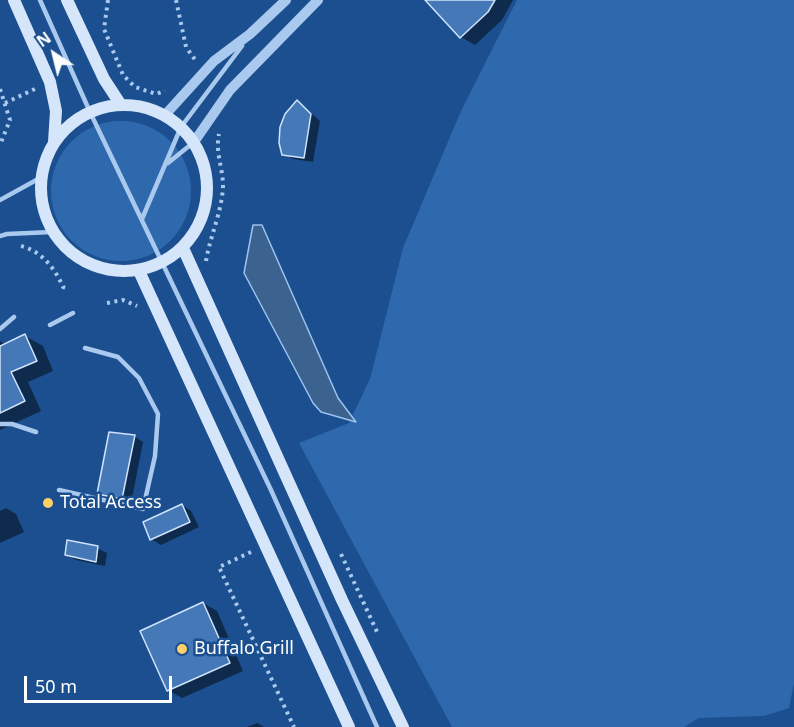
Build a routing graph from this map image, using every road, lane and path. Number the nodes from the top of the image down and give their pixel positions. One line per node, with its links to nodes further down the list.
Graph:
1 (14, 0): 19 (main road)
2 (40, 0): 15 (lane)
3 (67, 0): 14 (main road)
4 (108, 0): 12 (path)
5 (176, 0): 9 (path)
6 (286, 0): 8 (street)
7 (318, 0): 20 (street)
8 (250, 34): 16 (street); 18 (lane)
9 (200, 67)
10 (39, 87): 13 (path)
11 (0, 89): 13 (path)
12 (169, 91)
13 (5, 103): 21 (path)
14 (121, 105): 15 (main road); 16 (main road)
15 (90, 112): 19 (main road); 25 (lane)
16 (165, 115): 18 (main road)
17 (222, 125): 31 (path)
18 (181, 127): 20 (main road); 22 (lane)
19 (54, 142): 23 (main road)
20 (194, 142): 22 (lane); 29 (main road)
21 (0, 145)
22 (166, 165): 25 (lane)
23 (40, 178): 24 (lane); 26 (main road)
24 (0, 200)
25 (142, 219): 30 (lane)
26 (52, 232): 27 (lane); 32 (main road)
27 (0, 236)
28 (11, 244): 33 (path)
29 (183, 248): 30 (main road); 48 (main road)
30 (163, 262): 32 (main road); 47 (lane)
31 (208, 269)
32 (139, 271): 46 (main road)
33 (68, 289)
34 (107, 303): 36 (path)
35 (73, 313): 38 (lane)
36 (143, 313)
37 (14, 318): 39 (lane)
38 (50, 325)
39 (0, 329)
40 (85, 348): 43 (lane)
41 (0, 424): 42 (lane)
42 (36, 432)
43 (59, 490)
44 (252, 551): 45 (path)
45 (294, 727)
46 (349, 727)
47 (377, 727)
48 (403, 727)

